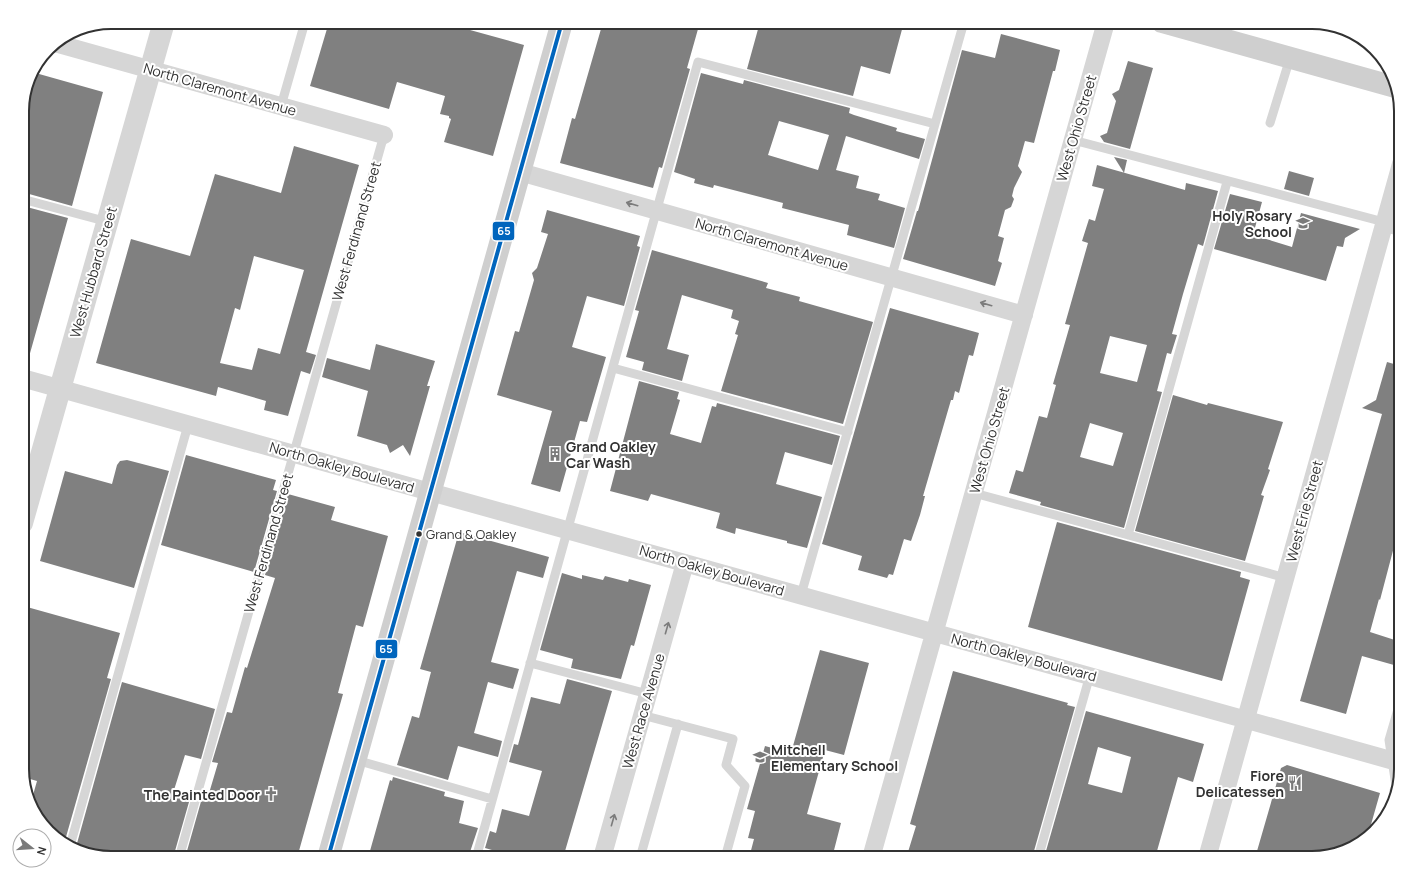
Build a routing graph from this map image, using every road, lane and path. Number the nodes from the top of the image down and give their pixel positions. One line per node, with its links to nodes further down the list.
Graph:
1 (162, 29): 9 (street, West Hubbard Street)
2 (303, 29): 11 (lane)
3 (557, 29): 16 (main road)
4 (962, 29): 13 (lane)
5 (1104, 29): 15 (street, West Ohio Street)
6 (1187, 29): 8 (main road)
7 (63, 45): 9 (street, North Claremont Avenue)
8 (1290, 58): 10 (main road); 12 (lane)
9 (151, 69): 11 (street, North Claremont Avenue); 21 (street, West Hubbard Street)
10 (1390, 86)
11 (281, 106): 14 (street, North Claremont Avenue)
12 (1270, 123)
13 (935, 124): 20 (lane); 24 (lane)
14 (384, 135): 31 (lane, West Ferdinand Street)
15 (1073, 140): 17 (lane); 25 (street, West Ohio Street)
16 (520, 172): 20 (street, North Claremont Avenue, one-way to 16); 32 (main road)
17 (1227, 182): 22 (lane); 36 (lane)
18 (1394, 187): 22 (street, West Erie Street)
19 (29, 200): 21 (lane)
20 (657, 211): 24 (street, North Claremont Avenue); 26 (lane)
21 (108, 222): 28 (street, West Hubbard Street)
22 (1383, 224): 23 (lane); 38 (street, West Erie Street)
23 (1394, 229)
24 (891, 277): 25 (street, North Claremont Avenue, one-way to 24); 30 (lane)
25 (1024, 315): 33 (street, West Ohio Street)
26 (613, 368): 30 (lane); 35 (lane)
27 (29, 380): 28 (street, North Oakley Boulevard)
28 (60, 389): 29 (street, North Oakley Boulevard); 34 (street, West Hubbard Street)
29 (188, 425): 31 (street, North Oakley Boulevard); 52 (lane)
30 (848, 432): 39 (lane)
31 (293, 454): 32 (street, North Oakley Boulevard); 53 (lane, West Ferdinand Street)
32 (430, 492): 35 (street, North Oakley Boulevard); 49 (main road)
33 (974, 493): 36 (lane); 40 (street, West Ohio Street)
34 (29, 498)
35 (567, 530): 37 (street, North Oakley Boulevard); 41 (lane)
36 (1128, 535): 38 (lane)
37 (685, 563): 39 (street, North Oakley Boulevard); 43 (street, West Race Avenue, one-way to 37)
38 (1286, 578): 45 (street, West Erie Street)
39 (801, 595): 40 (street, North Oakley Boulevard)
40 (934, 632): 42 (street, North Oakley Boulevard); 59 (street, West Ohio Street)
41 (530, 663): 43 (lane); 51 (lane)
42 (1090, 675): 45 (street, North Oakley Boulevard); 60 (lane)
43 (648, 694): 44 (street, West Race Avenue)
44 (642, 715): 47 (lane); 56 (street, West Race Avenue, one-way to 44)
45 (1246, 719): 50 (street, North Oakley Boulevard); 61 (street, West Erie Street)
46 (1394, 723): 48 (lane)
47 (678, 724): 57 (lane); 58 (lane)
48 (1394, 754)
49 (356, 760): 51 (lane); 54 (main road)
50 (1394, 761)
51 (492, 799): 55 (lane)
52 (71, 841)
53 (181, 851)
54 (330, 851)
55 (478, 851)
56 (604, 851)
57 (642, 851)
58 (727, 851)
59 (873, 851)
60 (1040, 851)
61 (1209, 851)

